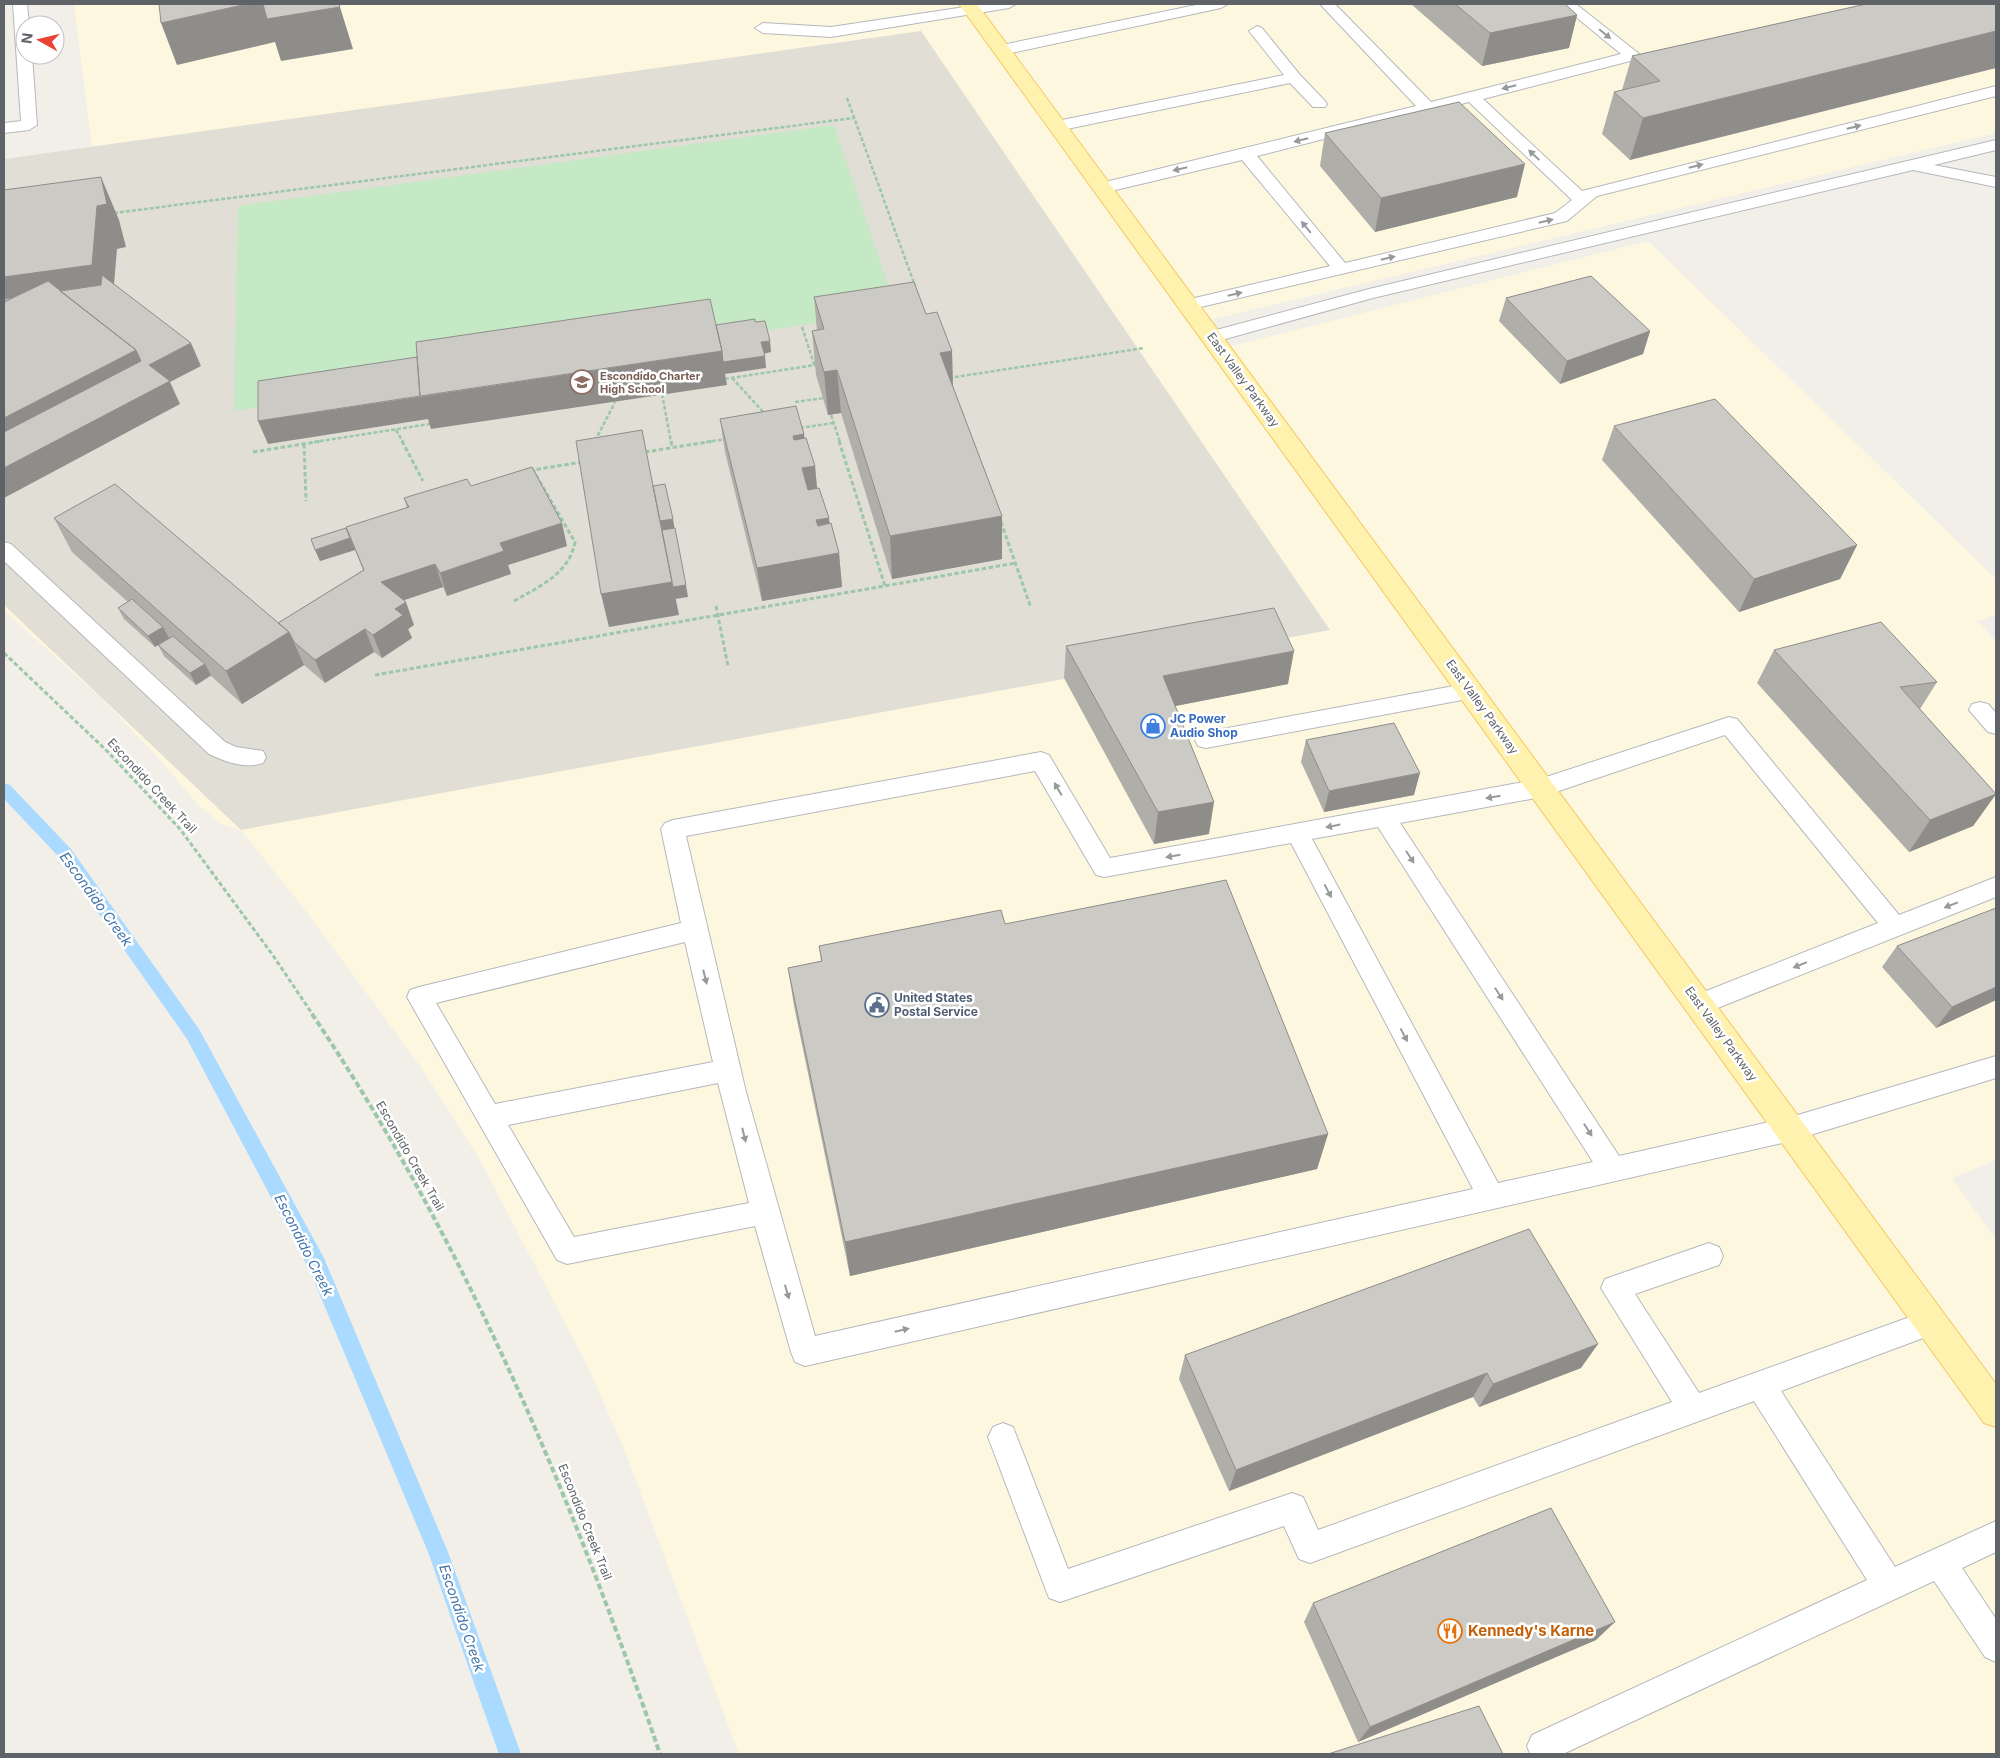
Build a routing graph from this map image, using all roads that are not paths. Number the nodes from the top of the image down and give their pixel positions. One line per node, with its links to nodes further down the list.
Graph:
1 (20, 4): 16 (lane)
2 (1009, 4): 6 (lane)
3 (1221, 4): 9 (lane)
4 (1327, 4): 14 (lane)
5 (1567, 4): 12 (lane, one-way to 12)
6 (971, 7): 7 (lane); 9 (main road, East Valley Parkway)
7 (763, 28)
8 (1257, 32): 10 (lane)
9 (1002, 50): 15 (main road, East Valley Parkway)
10 (1294, 78): 13 (lane); 15 (lane)
11 (1996, 91): 22 (lane, one-way to 11)
12 (1472, 97): 14 (lane); 22 (lane, one-way to 12)
13 (1319, 104)
14 (1426, 108): 18 (lane, one-way to 18)
15 (1057, 126): 21 (main road, East Valley Parkway)
16 (4, 128)
17 (1996, 146): 19 (lane)
18 (1246, 154): 21 (lane, one-way to 21); 23 (lane, one-way to 18)
19 (1914, 166): 20 (lane); 25 (lane)
20 (1996, 182)
21 (1103, 188): 24 (main road, East Valley Parkway)
22 (1582, 200): 23 (lane, one-way to 22)
23 (1341, 269): 24 (lane, one-way to 23)
24 (1188, 305): 25 (main road, East Valley Parkway)
25 (1212, 337): 27 (main road, East Valley Parkway)
26 (4, 549): 31 (lane)
27 (1470, 691): 30 (lane); 32 (main road, East Valley Parkway)
28 (1980, 710): 29 (lane)
29 (1996, 726)
30 (1206, 740)
31 (254, 757)
32 (1541, 788): 33 (lane, one-way to 33); 36 (lane); 38 (main road, East Valley Parkway)
33 (1384, 817): 34 (lane, one-way to 34); 43 (lane, one-way to 43)
34 (1297, 833): 37 (lane, one-way to 37); 44 (lane, one-way to 44)
35 (1996, 887): 36 (lane, one-way to 36)
36 (1895, 927): 38 (lane, one-way to 38)
37 (694, 930): 40 (lane, one-way to 40); 41 (lane)
38 (1700, 1004): 42 (main road, East Valley Parkway)
39 (1996, 1067): 42 (lane)
40 (728, 1070): 41 (lane); 45 (lane, one-way to 45)
41 (489, 1118): 45 (lane)
42 (1791, 1129): 43 (lane); 47 (main road, East Valley Parkway)
43 (1614, 1169): 44 (lane)
44 (1491, 1197): 45 (lane, one-way to 44)
45 (764, 1212)
46 (1709, 1256): 49 (lane)
47 (1932, 1322): 48 (lane); 50 (main road, East Valley Parkway)
48 (1760, 1384): 49 (lane); 54 (lane)
49 (1693, 1409): 51 (lane)
50 (1996, 1411)
51 (1003, 1436)
52 (1996, 1536): 53 (lane)
53 (1940, 1562): 54 (lane); 55 (lane)
54 (1889, 1586): 56 (lane)
55 (1996, 1646)
56 (1547, 1754)

